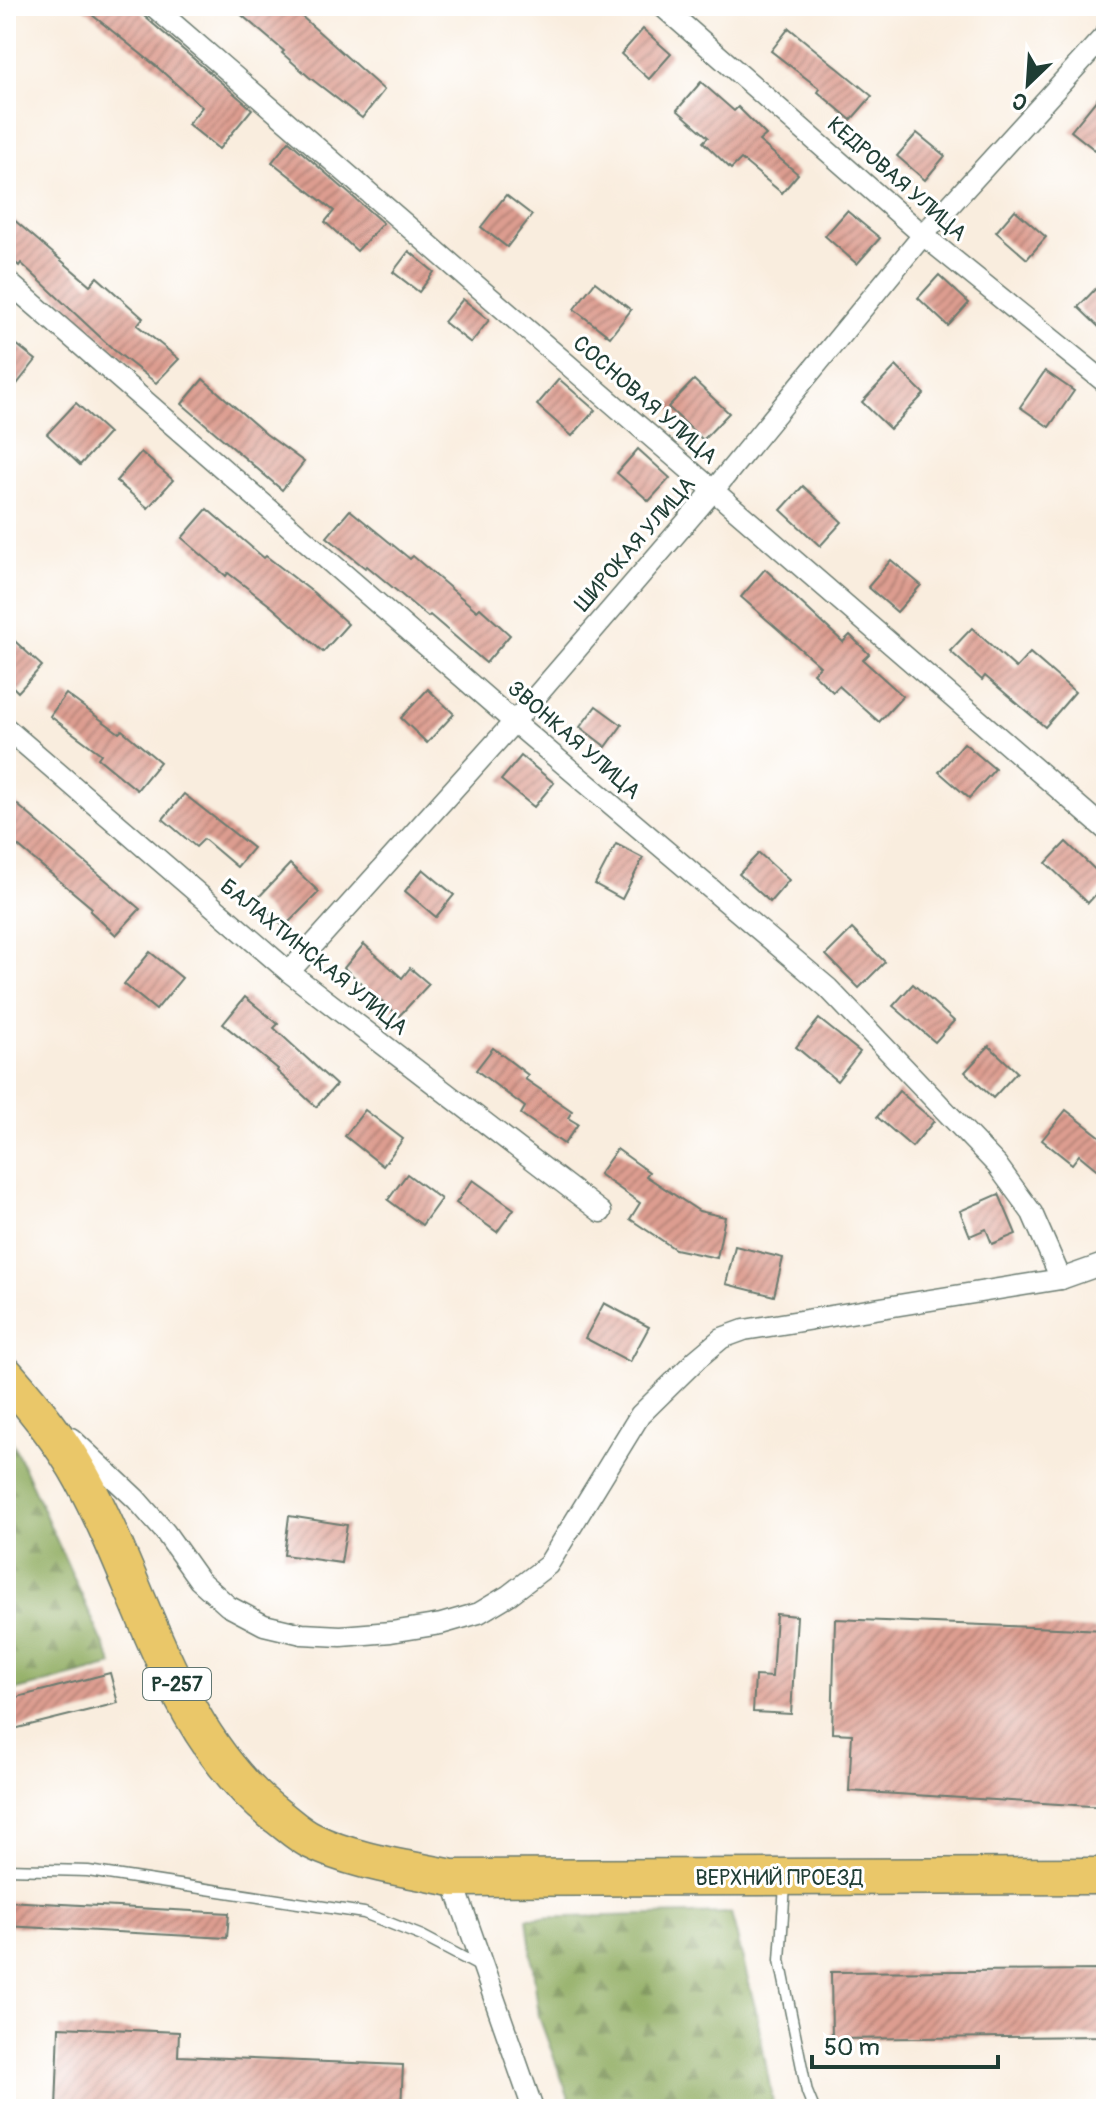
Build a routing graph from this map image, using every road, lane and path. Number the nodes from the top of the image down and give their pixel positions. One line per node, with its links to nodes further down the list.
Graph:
1 (153, 6): 7 (street, СОСНОВАЯ УЛИЦА)
2 (662, 6): 4 (street, КЕДРОВАЯ УЛИЦА)
3 (1106, 34): 4 (street, ШИРОКАЯ УЛИЦА)
4 (923, 235): 6 (street, КЕДРОВАЯ УЛИЦА); 7 (street, ШИРОКАЯ УЛИЦА)
5 (6, 280): 8 (street, ЗВОНКАЯ УЛИЦА)
6 (1106, 383)
7 (713, 491): 8 (street, ШИРОКАЯ УЛИЦА); 10 (street, СОСНОВАЯ УЛИЦА)
8 (514, 722): 11 (street, ШИРОКАЯ УЛИЦА); 14 (street, ЗВОНКАЯ УЛИЦА)
9 (6, 728): 11 (street, БАЛАХТИНСКАЯ УЛИЦА)
10 (1106, 830)
11 (289, 972): 12 (street, БАЛАХТИНСКАЯ УЛИЦА)
12 (601, 1212)
13 (1106, 1263): 14 (street)
14 (1061, 1279): 16 (street)
15 (6, 1375): 16 (highway, Р-257)
16 (56, 1437): 19 (highway, Р-257)
17 (6, 1869): 21 (lane)
18 (1106, 1876): 20 (highway, ВЕРХНИЙ ПРОЕЗД / Р-257)
19 (452, 1878): 20 (highway, ВЕРХНИЙ ПРОЕЗД / Р-257); 21 (street)
20 (786, 1879): 23 (lane)
21 (483, 1968): 22 (street)
22 (533, 2109)
23 (814, 2109)

